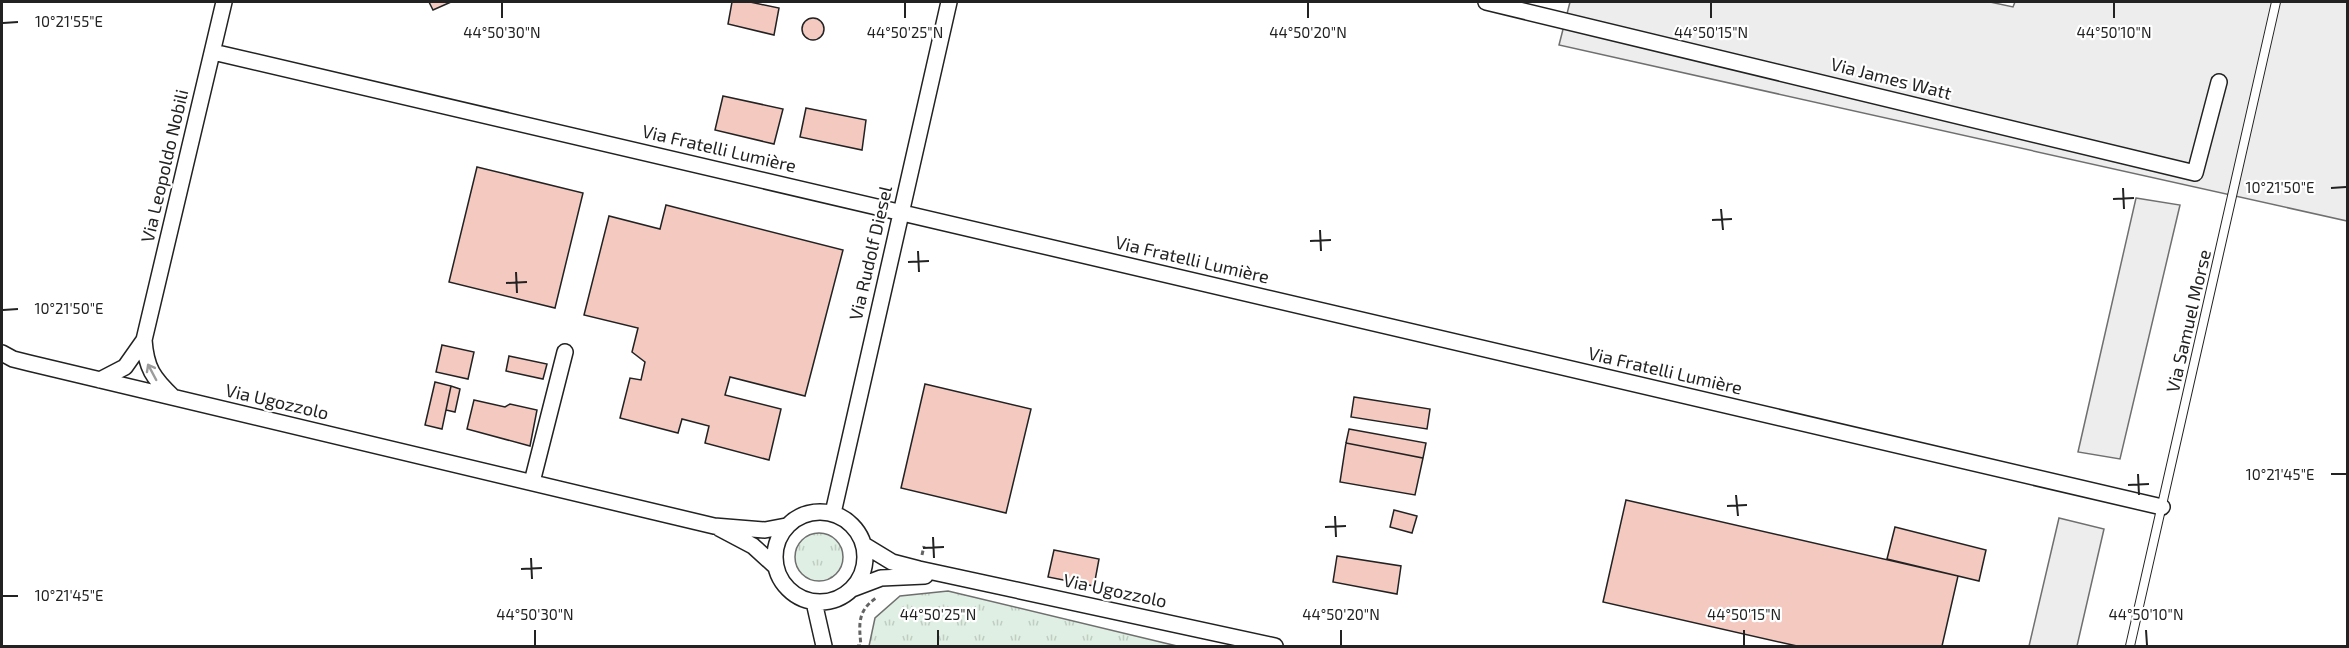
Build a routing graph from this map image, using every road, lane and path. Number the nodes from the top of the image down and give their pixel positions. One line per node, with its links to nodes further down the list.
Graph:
1 (224, 2): 5 (street, Via Leopoldo Nobili)
2 (949, 2): 7 (street, Via Rudolf Diesel)
3 (1486, 2): 6 (street, Via James Watt)
4 (2276, 2): 14 (lane, Via Samuel Morse)
5 (213, 52): 7 (street, Via Fratelli Lumière); 8 (street, Via Leopoldo Nobili)
6 (2219, 82)
7 (900, 211): 14 (street, Via Fratelli Lumière); 15 (street, Via Rudolf Diesel)
8 (144, 340): 11 (street); 12 (street, one-way to 8)
9 (566, 352): 13 (street)
10 (5, 358): 11 (street, Via Ugozzolo)
11 (100, 380): 12 (street, Via Ugozzolo)
12 (173, 397): 13 (street, Via Ugozzolo)
13 (532, 482): 16 (street, Via Ugozzolo)
14 (2162, 507): 29 (lane, Via Samuel Morse)
15 (833, 513): 17 (street); 18 (street)
16 (714, 526): 17 (street, Via Ugozzolo); 20 (street, Via Ugozzolo)
17 (786, 526): 20 (street)
18 (864, 545): 21 (street, Via Ugozzolo); 23 (street)
19 (924, 546): 21 (path)
20 (775, 566): 25 (street)
21 (919, 570): 22 (street, Via Ugozzolo)
22 (946, 576): 23 (street, Via Ugozzolo); 28 (street, Via Ugozzolo)
23 (852, 589): 25 (street)
24 (880, 596): 27 (path)
25 (814, 602): 26 (street)
26 (824, 646)
27 (856, 646)
28 (1275, 646)
29 (2130, 646)

